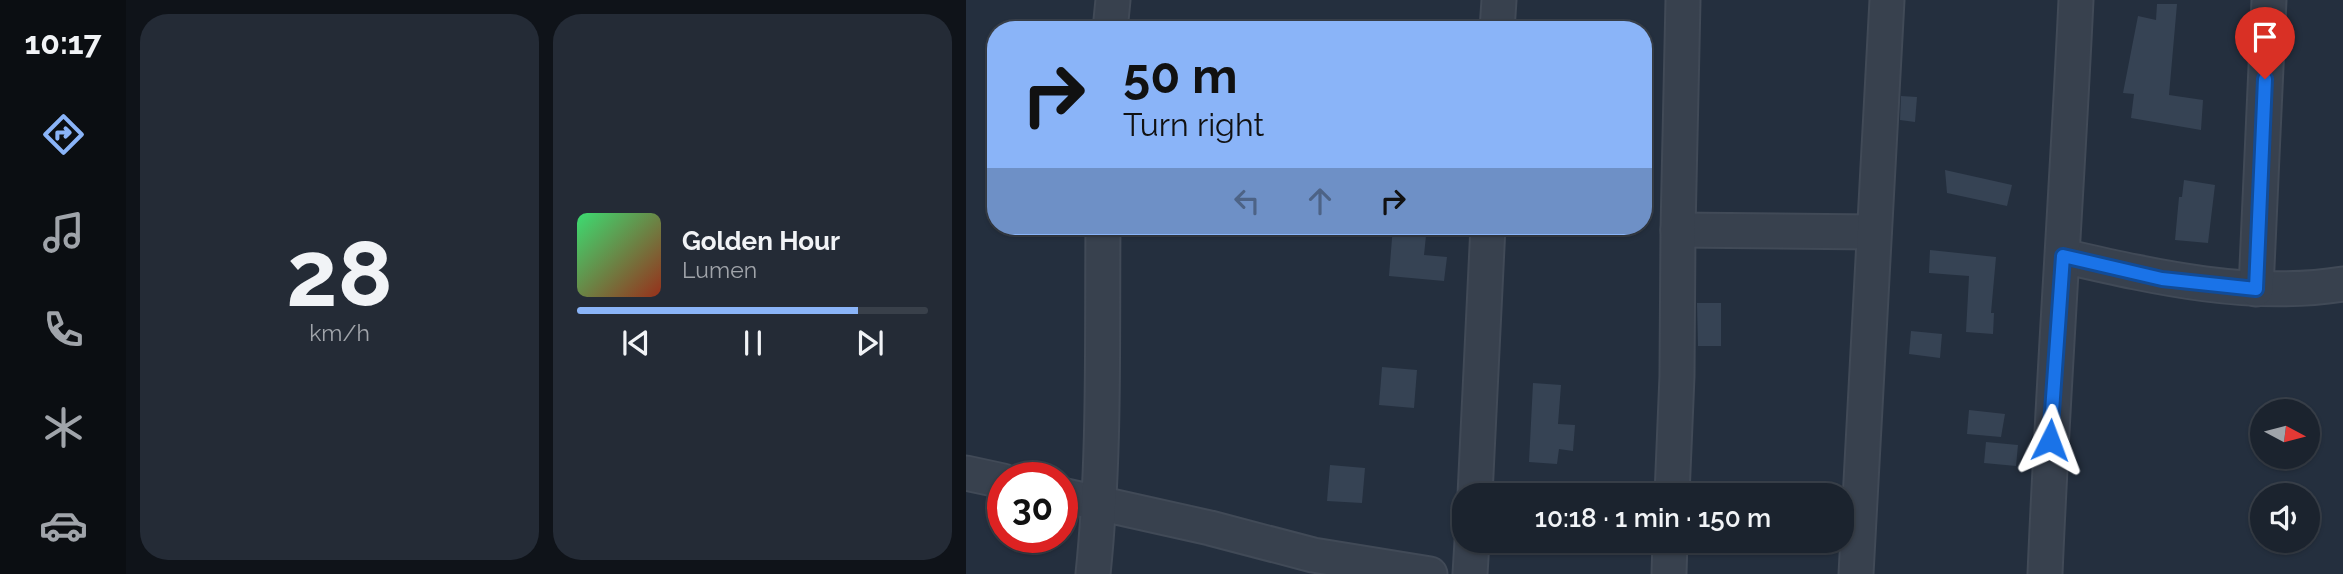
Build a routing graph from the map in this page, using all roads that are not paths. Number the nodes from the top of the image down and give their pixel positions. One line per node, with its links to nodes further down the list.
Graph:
1 (1113, 0): 7 (street)
2 (1499, 0): 8 (street)
3 (1684, 0): 9 (street)
4 (1887, 0): 10 (street)
5 (2077, 0): 13 (street)
6 (2269, 0): 15 (street)
7 (1111, 21)
8 (1498, 21)
9 (1678, 230): 10 (street); 19 (street)
10 (1874, 232): 29 (street)
11 (1103, 235): 21 (street)
12 (1488, 235): 18 (street)
13 (2063, 256): 15 (street); 30 (street)
14 (2343, 284): 15 (street)
15 (2256, 289)
16 (966, 473): 17 (street)
17 (987, 478)
18 (1476, 483)
19 (1673, 483)
20 (1078, 499): 21 (street)
21 (1100, 504): 24 (street); 25 (street)
22 (1471, 553): 27 (street)
23 (1670, 553): 28 (street)
24 (1311, 564): 26 (street)
25 (1093, 574)
26 (1430, 574)
27 (1470, 574)
28 (1669, 574)
29 (1856, 574)
30 (2045, 574)

